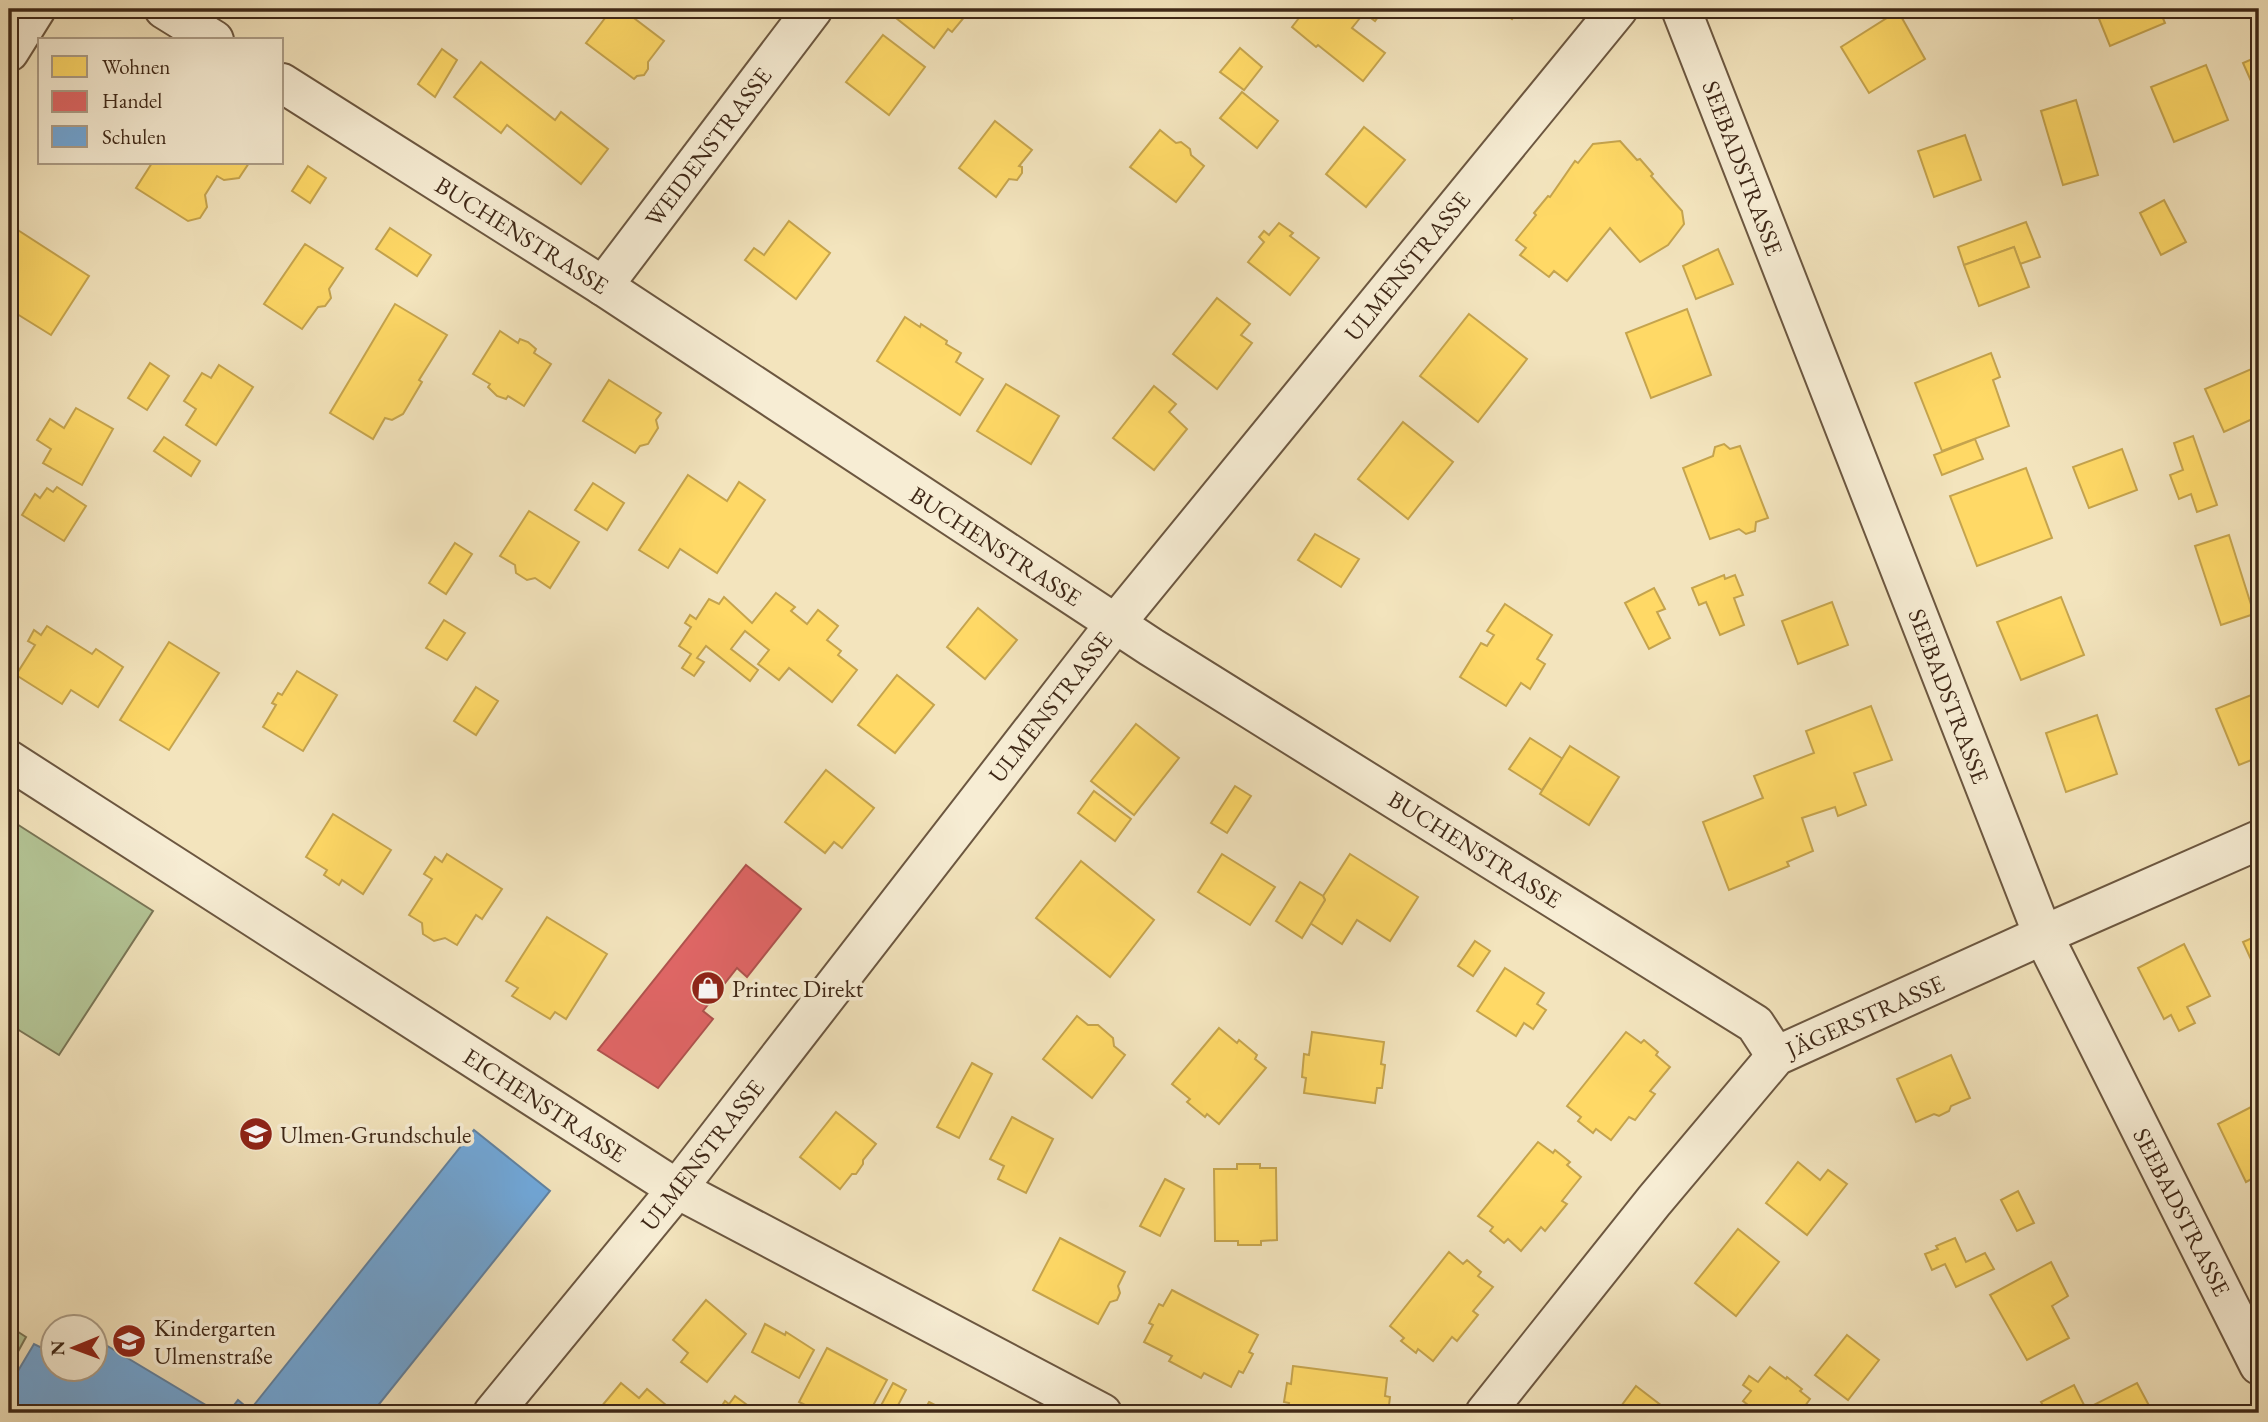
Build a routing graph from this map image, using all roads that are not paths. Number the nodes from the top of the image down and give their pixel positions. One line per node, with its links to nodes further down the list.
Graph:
1 (36, 9): 7 (street)
2 (164, 9): 6 (street)
3 (813, 9): 9 (street, WEIDENSTRASSE)
4 (1618, 9): 10 (street, ULMENSTRASSE)
5 (1681, 9): 13 (street, SEEBADSTRASSE)
6 (211, 38)
7 (9, 52)
8 (284, 84): 9 (street, BUCHENSTRASSE)
9 (603, 286): 10 (street, BUCHENSTRASSE)
10 (1115, 624): 14 (street, BUCHENSTRASSE); 15 (street, ULMENSTRASSE)
11 (9, 760): 15 (street, EICHENSTRASSE)
12 (2259, 840): 13 (street, JÄGERSTRASSE)
13 (2043, 935): 14 (street, JÄGERSTRASSE); 16 (street, SEEBADSTRASSE)
14 (1776, 1056): 19 (street, JÄGERSTRASSE)
15 (677, 1189): 17 (street, ULMENSTRASSE); 18 (street, EICHENSTRASSE)
16 (2259, 1365)
17 (493, 1413)
18 (1102, 1413)
19 (1485, 1413)

